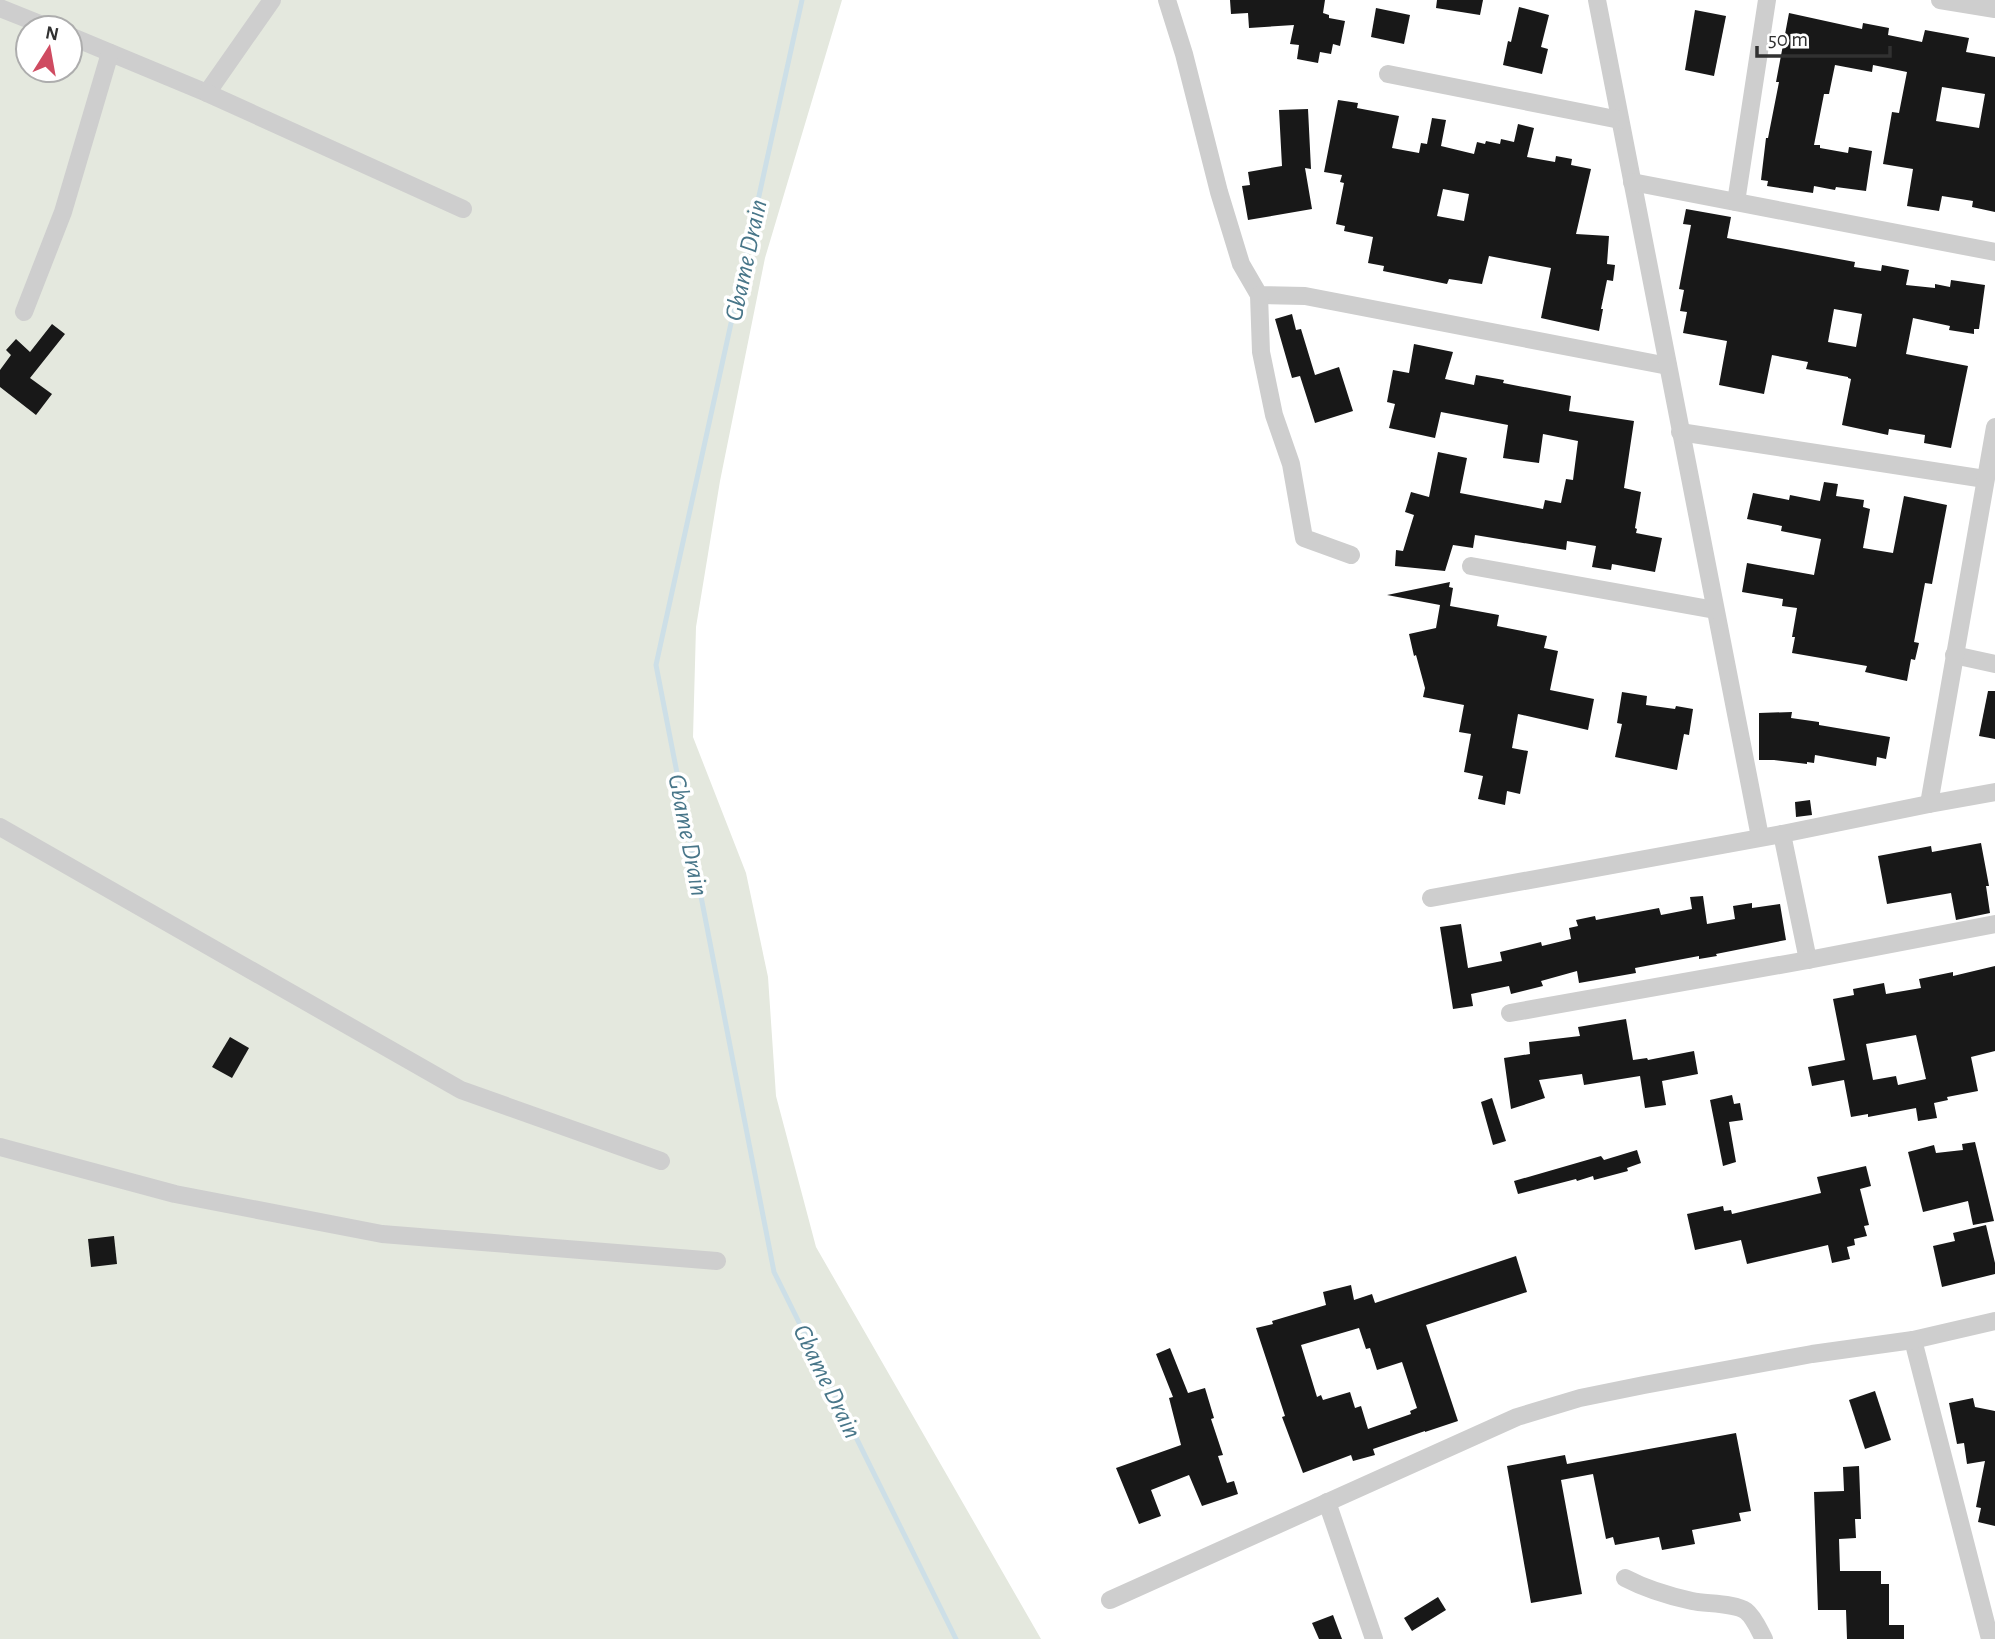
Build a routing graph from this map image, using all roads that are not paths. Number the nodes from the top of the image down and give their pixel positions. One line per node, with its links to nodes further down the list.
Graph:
1 (272, 0): 10 (street)
2 (1167, 0): 16 (street)
3 (1597, 0): 11 (street)
4 (1767, 0): 13 (street)
5 (1940, 0): 6 (street)
6 (1995, 9)
7 (84, 42): 8 (street)
8 (110, 53): 10 (street); 17 (street)
9 (1388, 75): 11 (street)
10 (207, 93): 14 (street)
11 (1620, 120): 12 (street)
12 (1632, 183): 13 (street); 18 (street)
13 (1736, 202): 15 (street)
14 (463, 209)
15 (1995, 252)
16 (1259, 295): 18 (street); 22 (street)
17 (24, 312)
18 (1668, 366): 19 (street)
19 (1680, 432): 21 (street); 24 (street)
20 (1994, 434): 21 (street)
21 (1985, 479): 25 (street)
22 (1350, 555)
23 (1471, 566): 24 (street)
24 (1715, 610): 31 (street)
25 (1954, 655): 26 (street); 28 (street)
26 (1995, 664)
27 (1995, 792): 28 (street)
28 (1928, 804): 30 (street)
29 (0, 827): 37 (street)
30 (1782, 834): 31 (street); 34 (street)
31 (1760, 837): 32 (street)
32 (1431, 898)
33 (1995, 924): 34 (street)
34 (1808, 960): 35 (street)
35 (1510, 1013)
36 (0, 1147): 38 (street)
37 (662, 1161)
38 (718, 1261)
39 (1995, 1321): 40 (street)
40 (1913, 1340): 41 (street); 46 (street)
41 (1327, 1502): 43 (street); 44 (street)
42 (1625, 1578): 45 (street)
43 (1110, 1600)
44 (1374, 1639)
45 (1764, 1639)
46 (1990, 1639)

